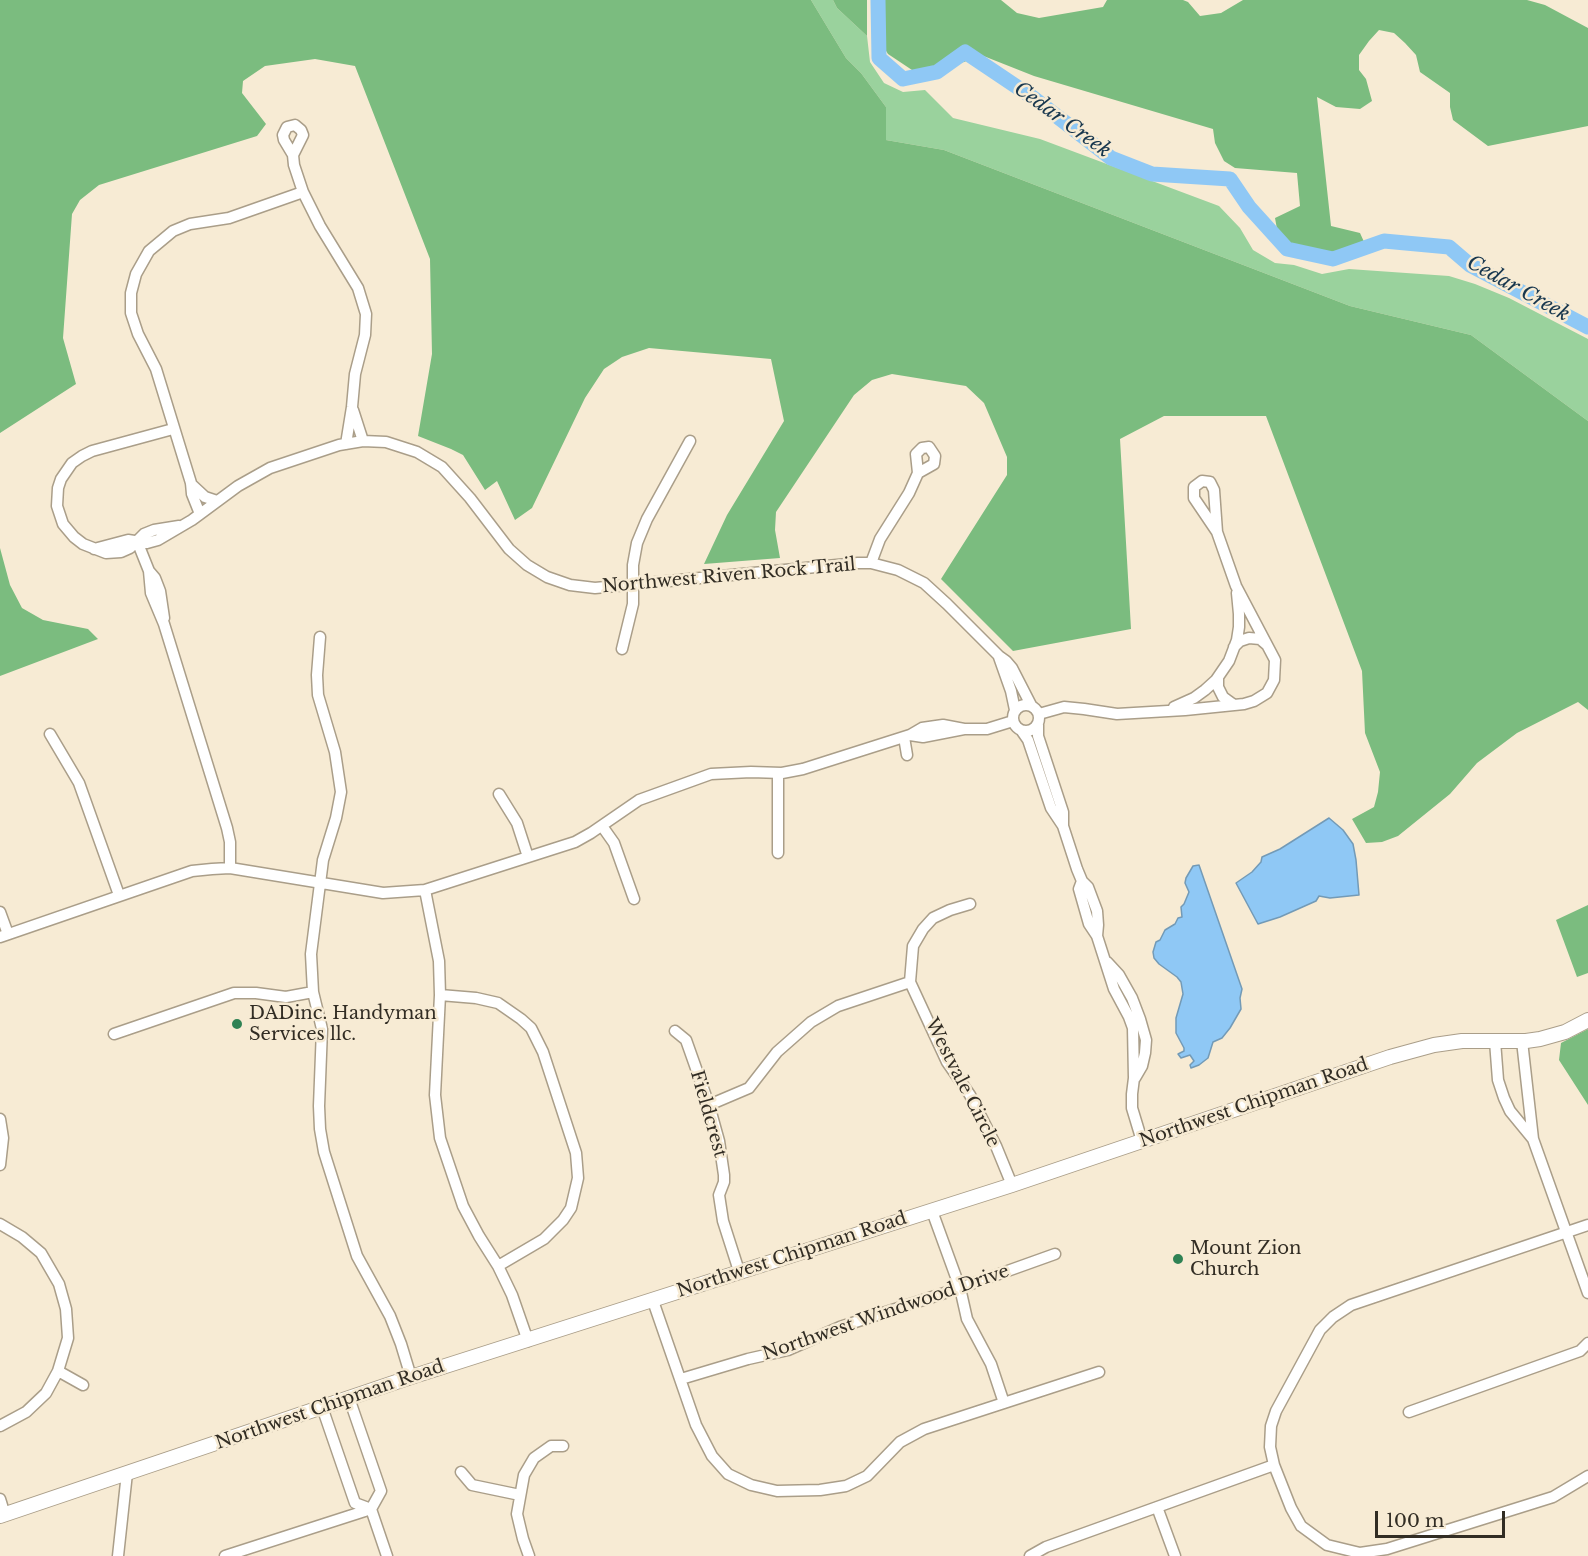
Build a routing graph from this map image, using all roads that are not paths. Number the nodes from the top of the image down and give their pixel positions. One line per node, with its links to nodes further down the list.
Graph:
1 (293, 155): 2 (street)
2 (303, 192): 3 (street); 4 (street)
3 (352, 407): 5 (street); 7 (street)
4 (173, 429): 9 (street); 13 (street)
5 (363, 441): 7 (street, Northwest Riven Rock Trail); 15 (street, Northwest Riven Rock Trail)
6 (690, 441): 15 (street)
7 (346, 444): 10 (street, Northwest Riven Rock Trail)
8 (918, 473): 14 (street)
9 (190, 483): 10 (street); 11 (street)
10 (217, 501): 11 (street, Northwest Riven Rock Trail)
11 (200, 514): 13 (street, Northwest Riven Rock Trail)
12 (1217, 532): 16 (street)
13 (137, 541): 37 (street)
14 (871, 563): 15 (street, Northwest Riven Rock Trail); 21 (street, Northwest Riven Rock Trail)
15 (633, 585): 20 (street)
16 (1236, 586): 18 (street); 19 (street)
17 (320, 637): 38 (street)
18 (1234, 647): 19 (street); 22 (street)
19 (1269, 647): 24 (street)
20 (622, 649)
21 (999, 656): 23 (street, Northwest Riven Rock Trail); 27 (street, Northwest Riven Rock Trail)
22 (1218, 678): 24 (street); 25 (street)
23 (1031, 705): 26 (street, Northwest Riven Rock Trail); 27 (street)
24 (1234, 705): 25 (street)
25 (1164, 711): 26 (street)
26 (1038, 719): 27 (street); 34 (street, Northwest Riven Rock Trail)
27 (1017, 721): 29 (street); 34 (street, Northwest Riven Rock Trail)
28 (50, 734): 40 (street)
29 (907, 736): 30 (street); 31 (street)
30 (908, 755)
31 (778, 773): 33 (street); 35 (street)
32 (499, 794): 36 (street)
33 (602, 826): 36 (street); 41 (street)
34 (1063, 826): 56 (street, Northwest Riven Rock Trail)
35 (778, 853)
36 (528, 857): 39 (street)
37 (230, 868): 38 (street); 40 (street)
38 (320, 885): 39 (street); 46 (street)
39 (425, 890): 47 (street)
40 (119, 895): 44 (street)
41 (634, 899)
42 (970, 904): 45 (street)
43 (0, 912): 44 (street)
44 (4, 936)
45 (910, 982): 53 (street); 58 (street, Westvale Circle)
46 (313, 992): 50 (street); 73 (street)
47 (440, 995): 64 (street); 64 (street)
48 (1588, 1020): 52 (main road, Northwest Chipman Road)
49 (675, 1031): 53 (street, Fieldcrest)
50 (114, 1034)
51 (1495, 1041): 52 (main road, Northwest Chipman Road); 55 (street); 56 (main road, Northwest Chipman Road)
52 (1522, 1041): 55 (street)
53 (709, 1105): 65 (street, Fieldcrest)
54 (0, 1119): 57 (street)
55 (1533, 1139): 62 (street)
56 (1142, 1141): 58 (main road, Northwest Chipman Road)
57 (0, 1165)
58 (1012, 1185): 59 (main road, Northwest Chipman Road)
59 (932, 1210): 65 (main road, Northwest Chipman Road); 66 (street)
60 (0, 1224): 71 (street)
61 (1588, 1225): 62 (street)
62 (1565, 1233): 67 (street); 82 (street)
63 (1055, 1254): 66 (street, Northwest Windwood Drive)
64 (498, 1266): 69 (street)
65 (739, 1271): 68 (main road, Northwest Chipman Road)
66 (960, 1288): 74 (street, Northwest Windwood Drive); 77 (street)
67 (1588, 1293)
68 (653, 1300): 69 (main road, Northwest Chipman Road); 74 (street)
69 (528, 1341): 73 (main road, Northwest Chipman Road)
70 (1588, 1343): 79 (street)
71 (58, 1371): 75 (street); 80 (street)
72 (1099, 1372): 77 (street)
73 (411, 1377): 76 (main road, Northwest Chipman Road)
74 (681, 1379): 77 (street)
75 (83, 1385)
76 (348, 1398): 78 (main road, Northwest Chipman Road); 89 (street)
77 (1004, 1403)
78 (322, 1407): 84 (main road, Northwest Chipman Road); 89 (street)
79 (1409, 1412)
80 (0, 1426)
81 (563, 1446): 86 (street)
82 (1274, 1465): 85 (street); 88 (street)
83 (461, 1472): 86 (street)
84 (127, 1473): 90 (main road, Northwest Chipman Road); 91 (street)
85 (1588, 1476)
86 (519, 1495): 94 (street)
87 (0, 1499): 90 (street)
88 (1157, 1507): 95 (street); 96 (street)
89 (371, 1509): 92 (street); 93 (street)
90 (3, 1516)
91 (117, 1556)
92 (225, 1556)
93 (387, 1556)
94 (530, 1556)
95 (1030, 1556)
96 (1175, 1556)

